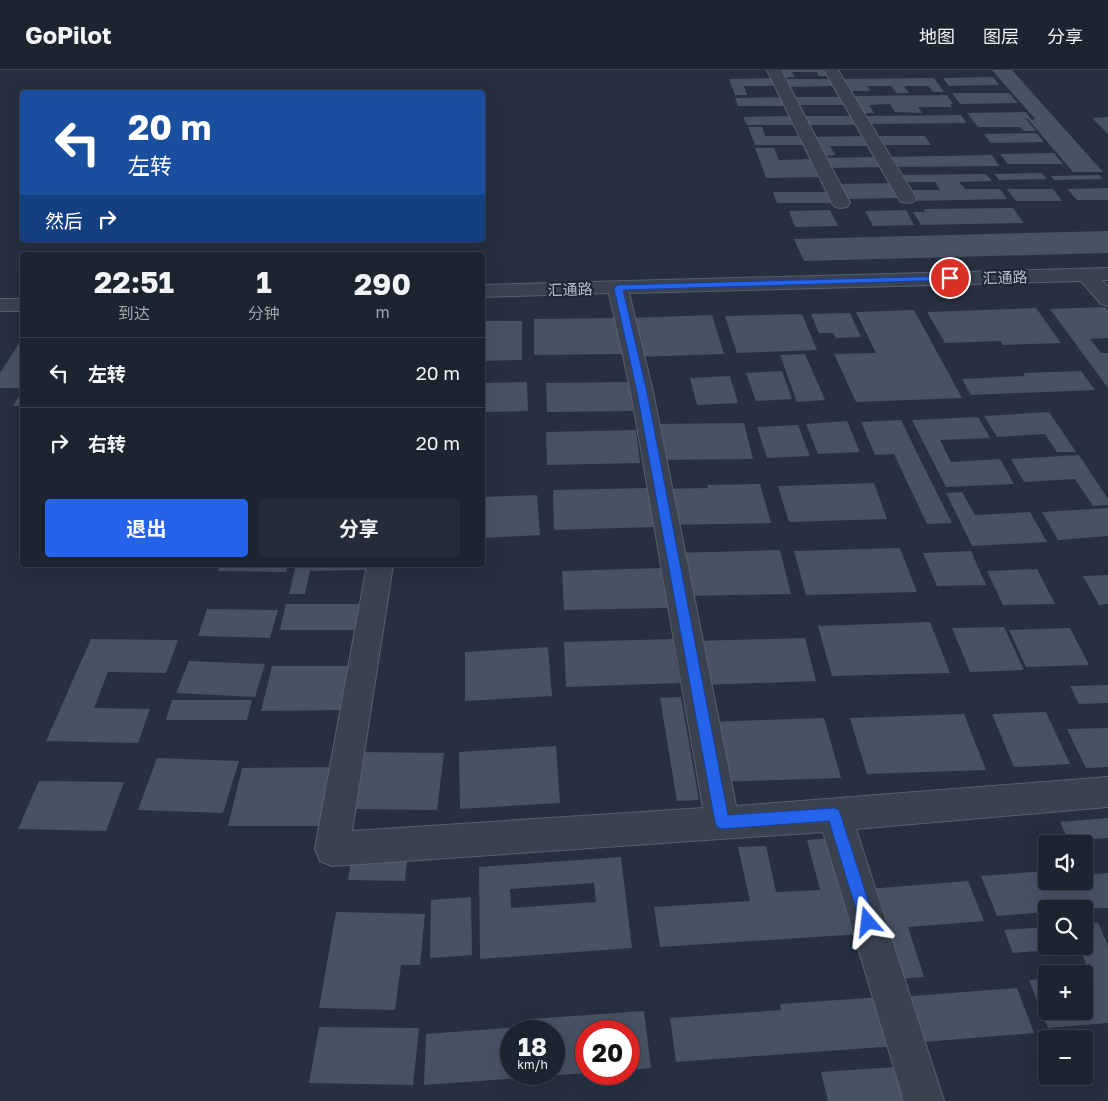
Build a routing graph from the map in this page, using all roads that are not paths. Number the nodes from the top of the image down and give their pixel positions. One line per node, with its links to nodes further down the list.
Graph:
1 (774, 70): 4 (street)
2 (830, 70): 3 (street)
3 (907, 198)
4 (841, 203)
5 (1086, 274): 6 (street, 汇通路); 7 (street, 汇通路); 9 (street)
6 (1108, 274)
7 (618, 288): 8 (street, 汇通路); 15 (street)
8 (485, 291)
9 (1108, 300)
10 (20, 304): 11 (street)
11 (0, 305)
12 (380, 567): 15 (street)
13 (1108, 792): 14 (street)
14 (834, 814): 15 (street); 16 (street)
15 (722, 822)
16 (924, 1101)

